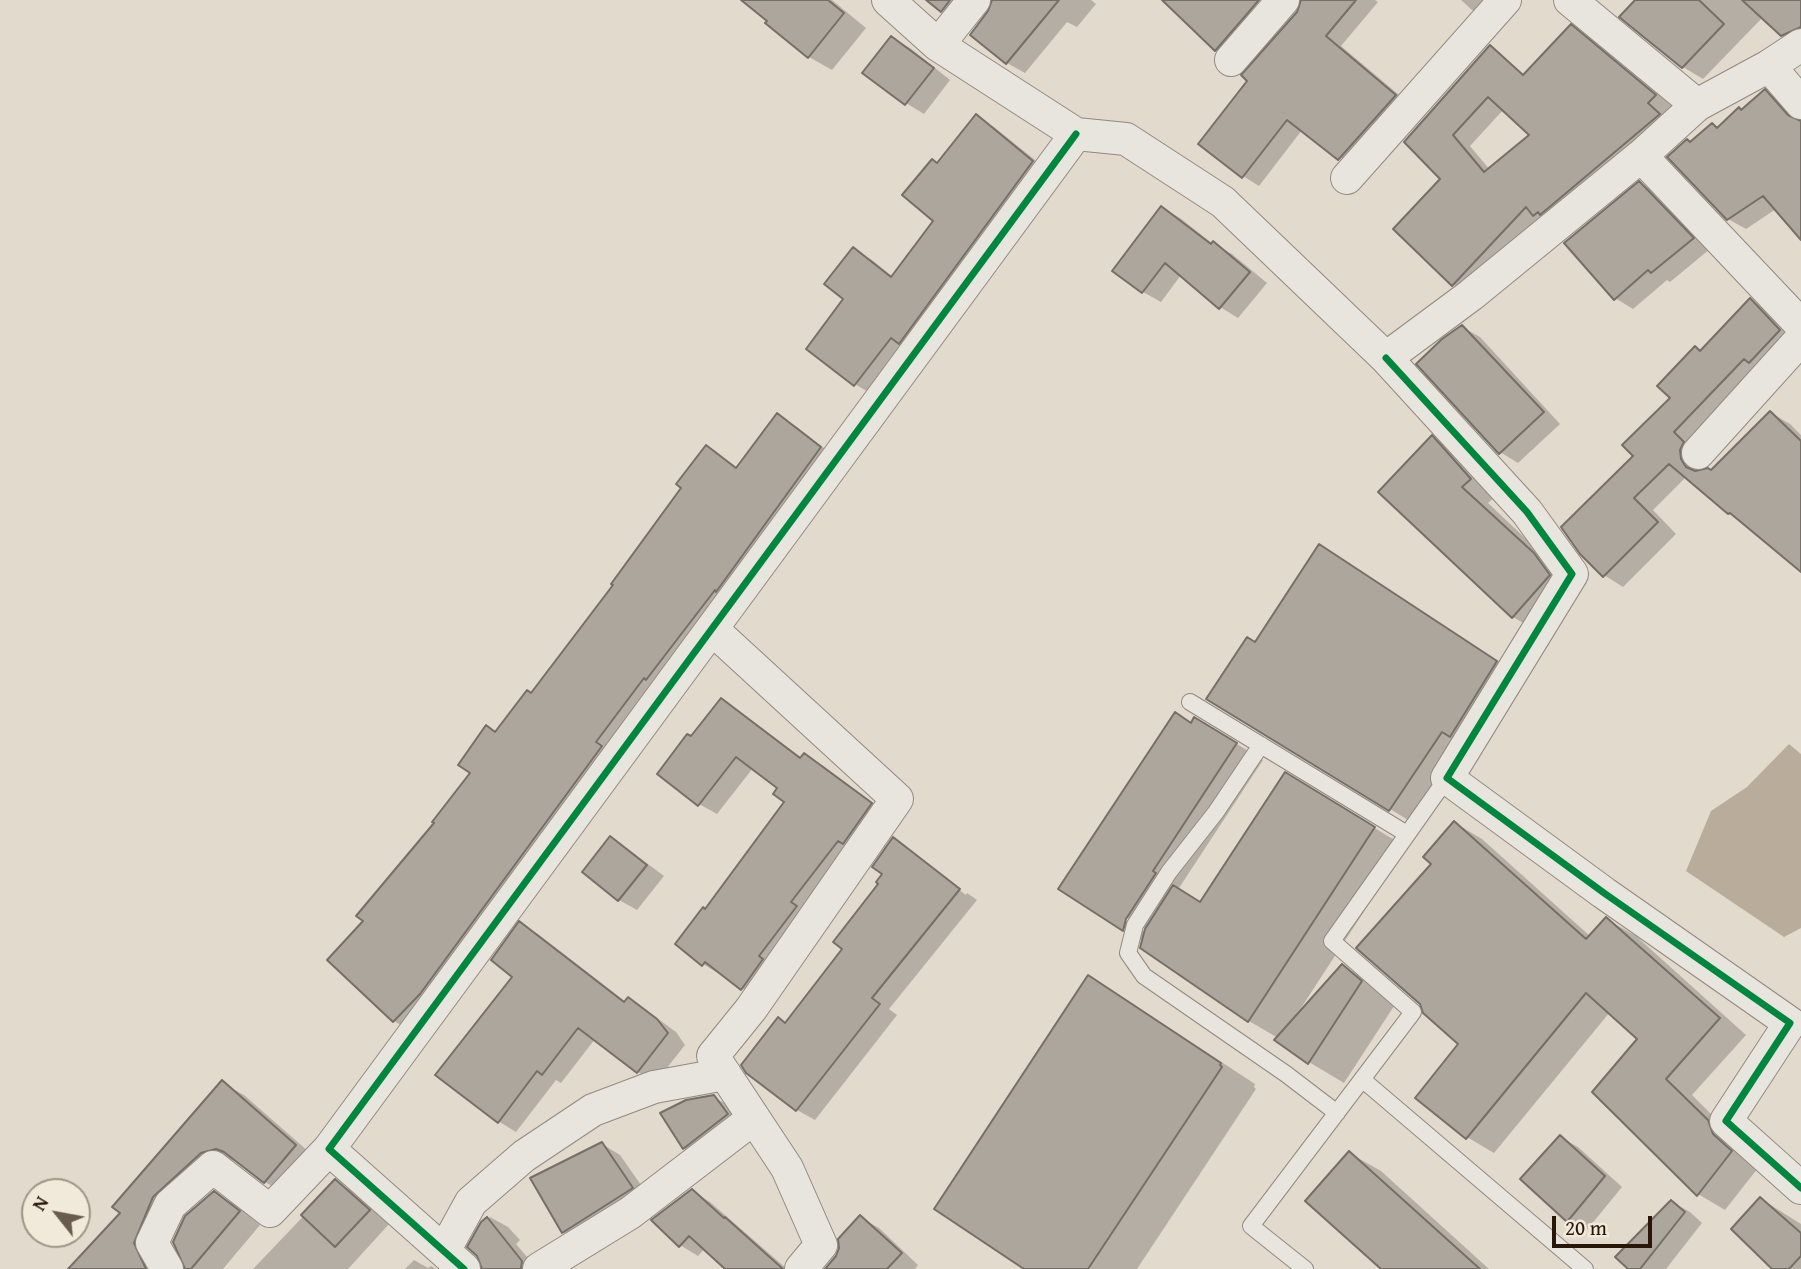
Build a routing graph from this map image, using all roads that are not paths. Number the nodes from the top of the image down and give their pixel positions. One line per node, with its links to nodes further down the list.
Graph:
1 (888, 0): 6 (street)
2 (974, 0): 6 (street)
3 (1283, 0): 8 (street)
4 (1505, 0): 14 (street)
5 (1570, 0): 11 (street)
6 (938, 45): 12 (street)
7 (1801, 45): 9 (street)
8 (1231, 60)
9 (1769, 66): 10 (street); 11 (street)
10 (1801, 103)
11 (1697, 105): 13 (street)
12 (1076, 134): 17 (street); 19 (street)
13 (1641, 156): 15 (street); 17 (street)
14 (1348, 178)
15 (1801, 325)
16 (1801, 339): 18 (street)
17 (1386, 358): 22 (street)
18 (1698, 453)
19 (712, 629): 24 (street); 28 (street)
20 (1190, 702): 21 (lane)
21 (1261, 745): 23 (lane); 26 (lane)
22 (1447, 779): 23 (lane); 29 (street)
23 (1407, 834): 25 (lane)
24 (726, 1074): 27 (street); 30 (street)
25 (1363, 1080): 26 (lane); 35 (lane)
26 (1336, 1113): 34 (lane)
27 (754, 1118): 32 (street); 33 (street)
28 (328, 1149): 30 (street); 31 (street)
29 (1801, 1188)
30 (454, 1260)
31 (167, 1269)
32 (539, 1269)
33 (801, 1269)
34 (1305, 1269)
35 (1585, 1269)

